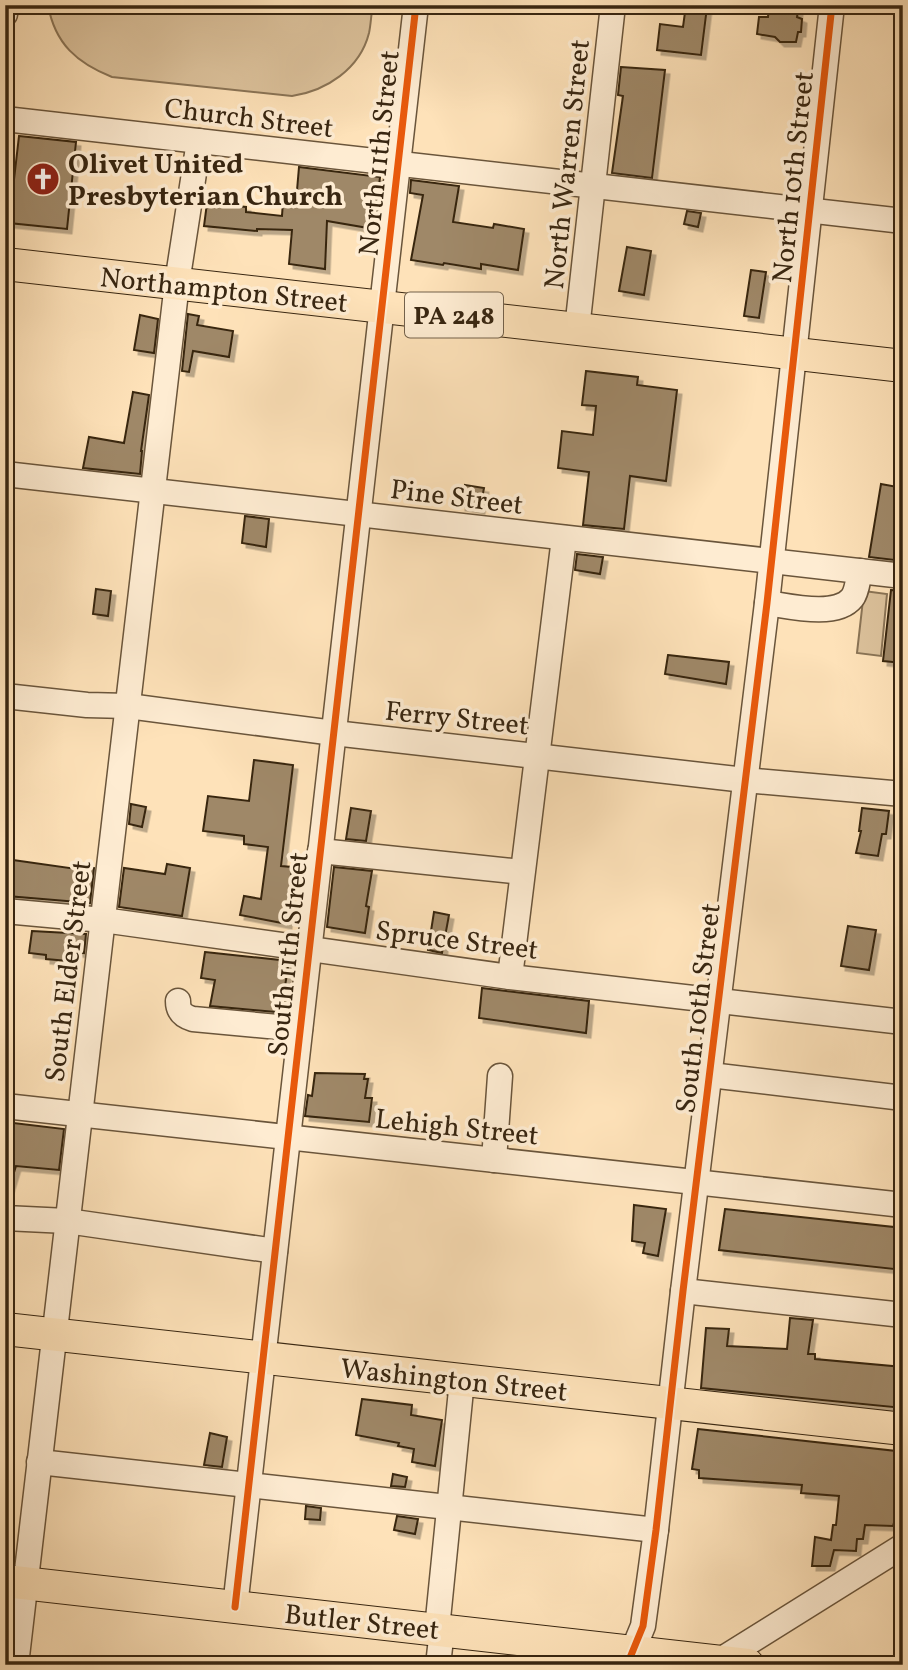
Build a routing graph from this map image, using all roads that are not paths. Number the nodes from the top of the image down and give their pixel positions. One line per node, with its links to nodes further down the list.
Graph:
1 (6, 5): 5 (street)
2 (416, 5): 8 (street, North 11th Street)
3 (613, 5): 9 (street, North Warren Street)
4 (832, 5): 10 (street, North 10th Street)
5 (5, 14)
6 (5, 119): 7 (street, Church Street)
7 (199, 141): 8 (street, Church Street); 13 (street, South Elder Street)
8 (398, 164): 9 (street, Church Street); 14 (street, North 11th Street)
9 (593, 186): 10 (street, Church Street); 15 (street, North Warren Street)
10 (809, 211): 11 (street, Church Street); 16 (street, North 10th Street)
11 (903, 221)
12 (5, 264): 13 (main road, Northampton Street / PA 248)
13 (177, 283): 14 (main road, Northampton Street / PA 248); 19 (street, South Elder Street)
14 (382, 306): 15 (main road, Northampton Street / PA 248); 20 (street, South 11th Street)
15 (577, 328): 16 (main road, Northampton Street / PA 248)
16 (793, 353): 17 (main road, Northampton Street / PA 248); 22 (street, South 10th Street)
17 (903, 366)
18 (5, 474): 19 (street, Pine Street)
19 (153, 489): 20 (street, Pine Street); 27 (street, South Elder Street)
20 (358, 514): 21 (street, Pine Street); 28 (street, South 11th Street)
21 (564, 538): 22 (street, Pine Street); 29 (street)
22 (772, 562): 23 (street, Pine Street); 25 (street, South 10th Street)
23 (860, 571): 24 (street, Pine Street); 25 (street)
24 (903, 576)
25 (767, 603): 30 (street, South 10th Street)
26 (5, 696): 27 (street, Ferry Street)
27 (128, 706): 28 (street, Ferry Street); 35 (street, South Elder Street)
28 (334, 733): 29 (street, Ferry Street); 32 (street, South 11th Street)
29 (537, 756): 30 (street, Ferry Street); 33 (street)
30 (745, 779): 31 (street, Ferry Street); 38 (street, South 10th Street)
31 (903, 794)
32 (320, 851): 33 (street); 36 (street, South 11th Street)
33 (522, 873): 37 (street)
34 (5, 911): 35 (street, Spruce Street)
35 (103, 920): 36 (street, Spruce Street); 46 (street, South Elder Street)
36 (309, 951): 37 (street, Spruce Street); 41 (street, South 11th Street)
37 (510, 977): 38 (street, Spruce Street)
38 (719, 1000): 40 (street, Spruce Street); 42 (street, South 10th Street)
39 (178, 1001): 41 (street)
40 (903, 1022)
41 (300, 1029): 47 (street, South 11th Street)
42 (710, 1075): 44 (street); 49 (street, South 10th Street)
43 (500, 1076): 48 (street)
44 (903, 1098)
45 (5, 1106): 46 (street, Lehigh Street)
46 (80, 1114): 47 (street, Lehigh Street); 52 (street, South Elder Street)
47 (288, 1138): 48 (street, Lehigh Street); 53 (street, South 11th Street)
48 (494, 1160): 49 (street, Lehigh Street)
49 (697, 1182): 50 (street, Lehigh Street); 54 (street, South 10th Street)
50 (903, 1205)
51 (5, 1218): 52 (street)
52 (68, 1221): 53 (street); 57 (street, South Elder Street)
53 (275, 1251): 58 (street, South 11th Street)
54 (683, 1291): 55 (street); 60 (street, South 10th Street)
55 (903, 1315)
56 (5, 1329): 57 (main road, Washington Street)
57 (54, 1335): 58 (main road, Washington Street); 62 (street, South Elder Street)
58 (263, 1358): 59 (main road, Washington Street); 63 (street, South 11th Street)
59 (461, 1380): 60 (main road, Washington Street); 64 (street)
60 (671, 1404): 61 (main road, Washington Street); 65 (street, South 10th Street)
61 (903, 1429)
62 (39, 1462): 63 (street); 67 (street, South Elder Street)
63 (248, 1485): 64 (street); 68 (street, South 11th Street)
64 (449, 1507): 65 (street); 69 (street)
65 (656, 1530): 70 (street, South 10th Street)
66 (903, 1546): 71 (street)
67 (15, 1582): 68 (main road, Butler Street); 72 (street, South Elder Street)
68 (234, 1607): 69 (main road, Butler Street)
69 (439, 1630): 70 (main road, Butler Street); 73 (street)
70 (630, 1658): 71 (main road, Butler Street)
71 (734, 1663)
72 (16, 1665)
73 (438, 1665)

